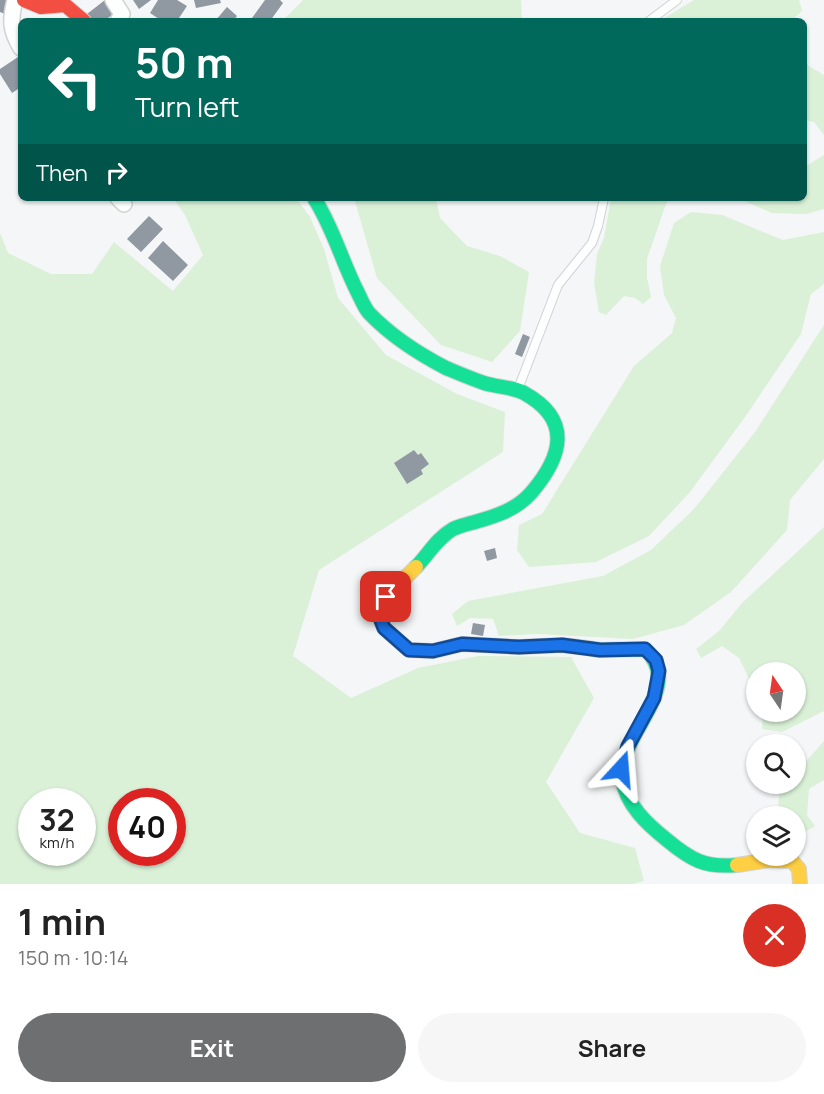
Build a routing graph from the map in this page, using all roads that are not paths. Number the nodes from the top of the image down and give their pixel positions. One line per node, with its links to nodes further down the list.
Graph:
1 (15, 0): 8 (street)
2 (24, 0): 5 (street)
3 (113, 0): 6 (street)
4 (677, 0): 7 (lane)
5 (80, 18)
6 (120, 18)
7 (653, 18)
8 (18, 43)
9 (316, 201): 11 (street)
10 (603, 201): 11 (lane)
11 (517, 391): 12 (street)
12 (800, 884)

